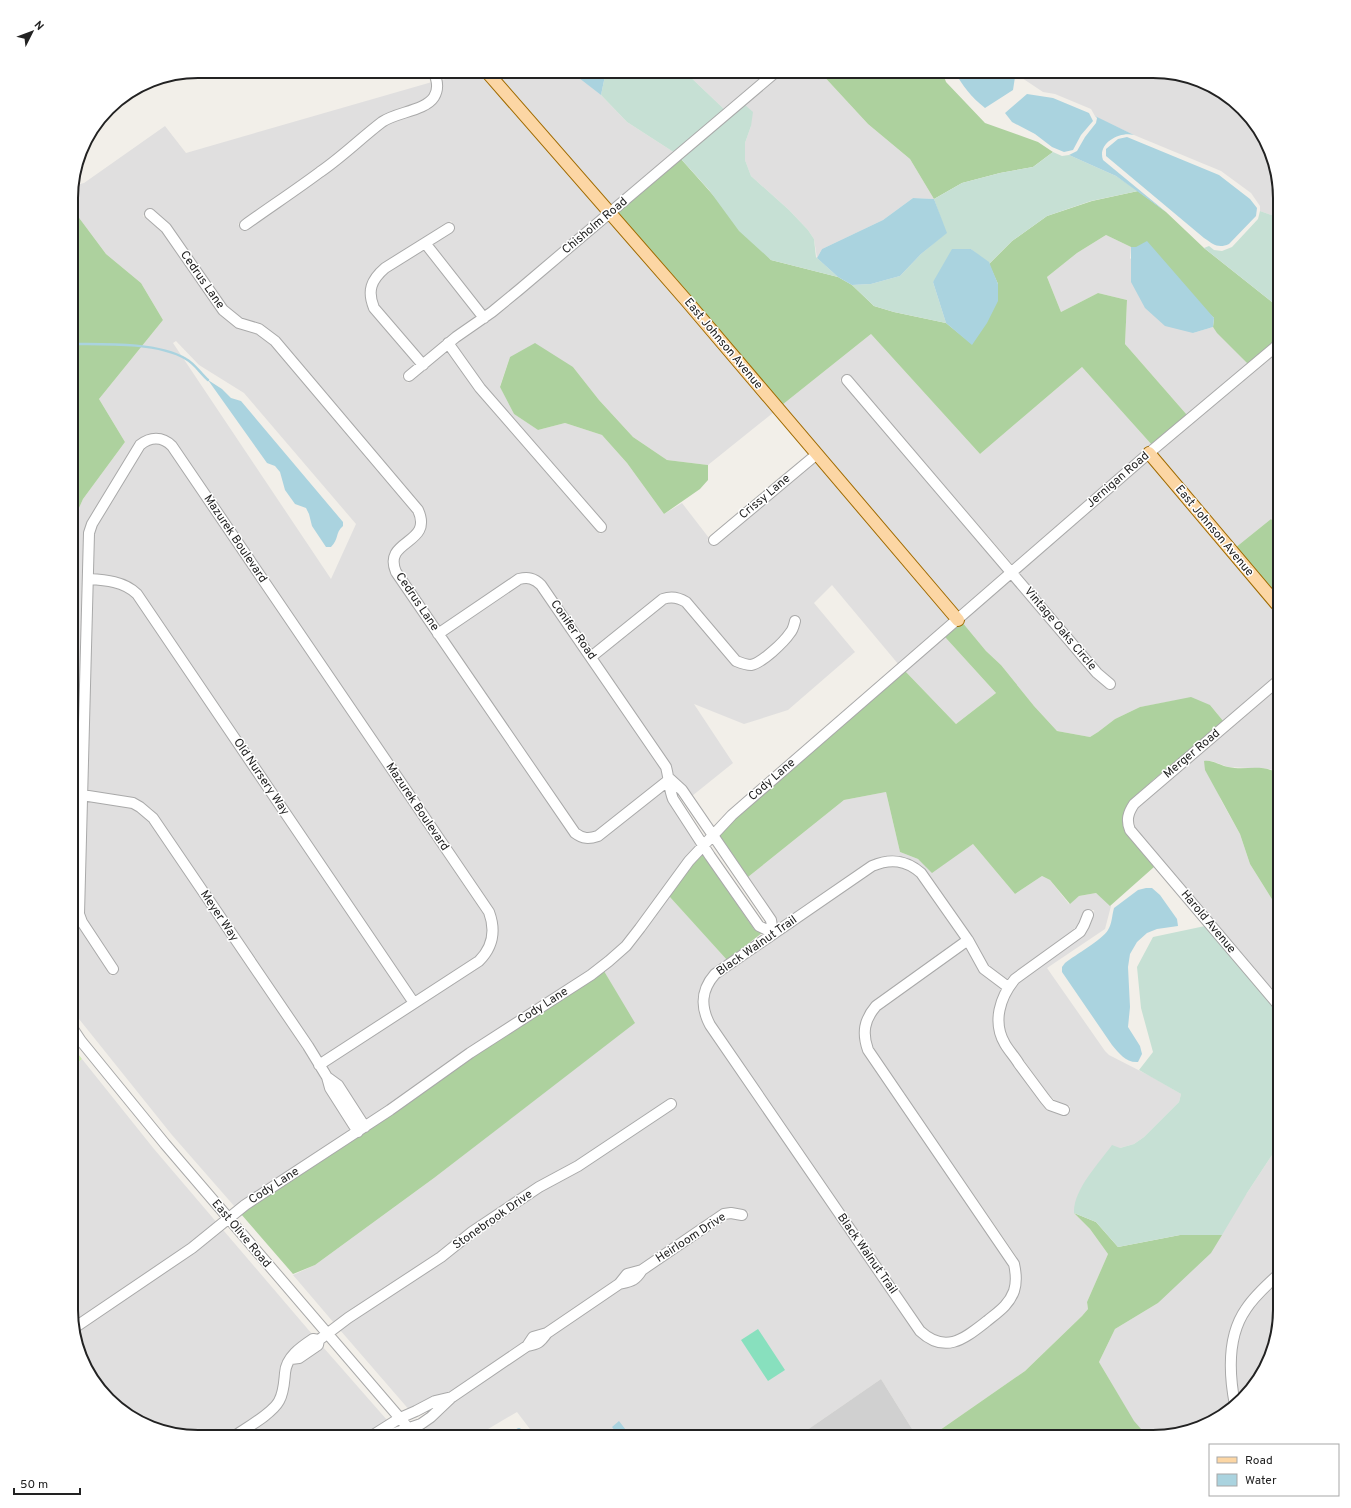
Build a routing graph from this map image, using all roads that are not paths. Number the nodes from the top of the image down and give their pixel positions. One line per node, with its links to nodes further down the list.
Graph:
1 (435, 78): 6 (street)
2 (492, 78): 4 (main road, East Johnson Avenue)
3 (769, 78): 4 (street, Chisholm Road)
4 (611, 213): 9 (street, Chisholm Road); 16 (main road, East Johnson Avenue)
5 (150, 214): 24 (street, Cedrus Lane)
6 (245, 225)
7 (449, 228): 8 (street)
8 (425, 243): 9 (street); 12 (street)
9 (484, 318): 10 (street, Chisholm Road)
10 (448, 343): 12 (street, Chisholm Road); 17 (street)
11 (1273, 348): 15 (street, Jernigan Road)
12 (423, 365): 13 (street, Chisholm Road)
13 (409, 376)
14 (847, 380): 19 (street, Vintage Oaks Circle)
15 (1149, 453): 19 (street, Jernigan Road); 21 (main road, East Johnson Avenue)
16 (816, 454): 18 (street, Crissy Lane); 22 (main road, East Johnson Avenue)
17 (601, 527)
18 (714, 540)
19 (1013, 573): 22 (street, Jernigan Road); 26 (street, Vintage Oaks Circle)
20 (88, 579): 29 (street, Mazurek Boulevard); 39 (street, Old Nursery Way); 39 (street, Mazurek Boulevard)
21 (1273, 600)
22 (958, 620): 30 (street, Cody Lane)
23 (795, 621): 25 (street)
24 (438, 634): 25 (street, Conifer Road); 28 (street, Cedrus Lane)
25 (591, 657): 28 (street, Conifer Road)
26 (1110, 684)
27 (1273, 686): 31 (street, Merger Road)
28 (670, 779): 30 (street, Conifer Road); 32 (street, Conifer Road)
29 (82, 795): 36 (street, Mazurek Boulevard); 41 (street, Meyer Way)
30 (713, 835): 32 (street, Cody Lane); 34 (street, Conifer Road)
31 (1137, 838): 38 (street, Harold Avenue)
32 (703, 845): 34 (street, Conifer Road); 44 (street, Cody Lane)
33 (1088, 915): 37 (street)
34 (773, 934): 35 (street, Black Walnut Trail); 35 (street, Black Walnut Trail)
35 (968, 940): 37 (street, Black Walnut Trail)
36 (113, 970)
37 (1008, 987): 43 (street)
38 (1273, 999)
39 (414, 1004): 41 (street, Mazurek Boulevard)
40 (78, 1036): 46 (street, East Olive Road)
41 (319, 1065): 44 (street, Meyer Way)
42 (671, 1104): 49 (street, Stonebrook Drive)
43 (1064, 1110)
44 (361, 1129): 46 (street, Cody Lane)
45 (742, 1215): 50 (street, Heirloom Drive)
46 (228, 1218): 48 (street, Cody Lane); 49 (street, East Olive Road)
47 (1273, 1280): 51 (street)
48 (79, 1325)
49 (323, 1337): 52 (street, East Olive Road); 54 (street, Stonebrook Drive)
50 (452, 1397): 52 (street, Heirloom Drive); 53 (street, Heirloom Drive)
51 (1234, 1398)
52 (400, 1418): 53 (street, East Olive Road); 55 (street, Heirloom Drive)
53 (409, 1428): 56 (street, Heirloom Drive)
54 (243, 1430)
55 (381, 1430)
56 (403, 1430)

